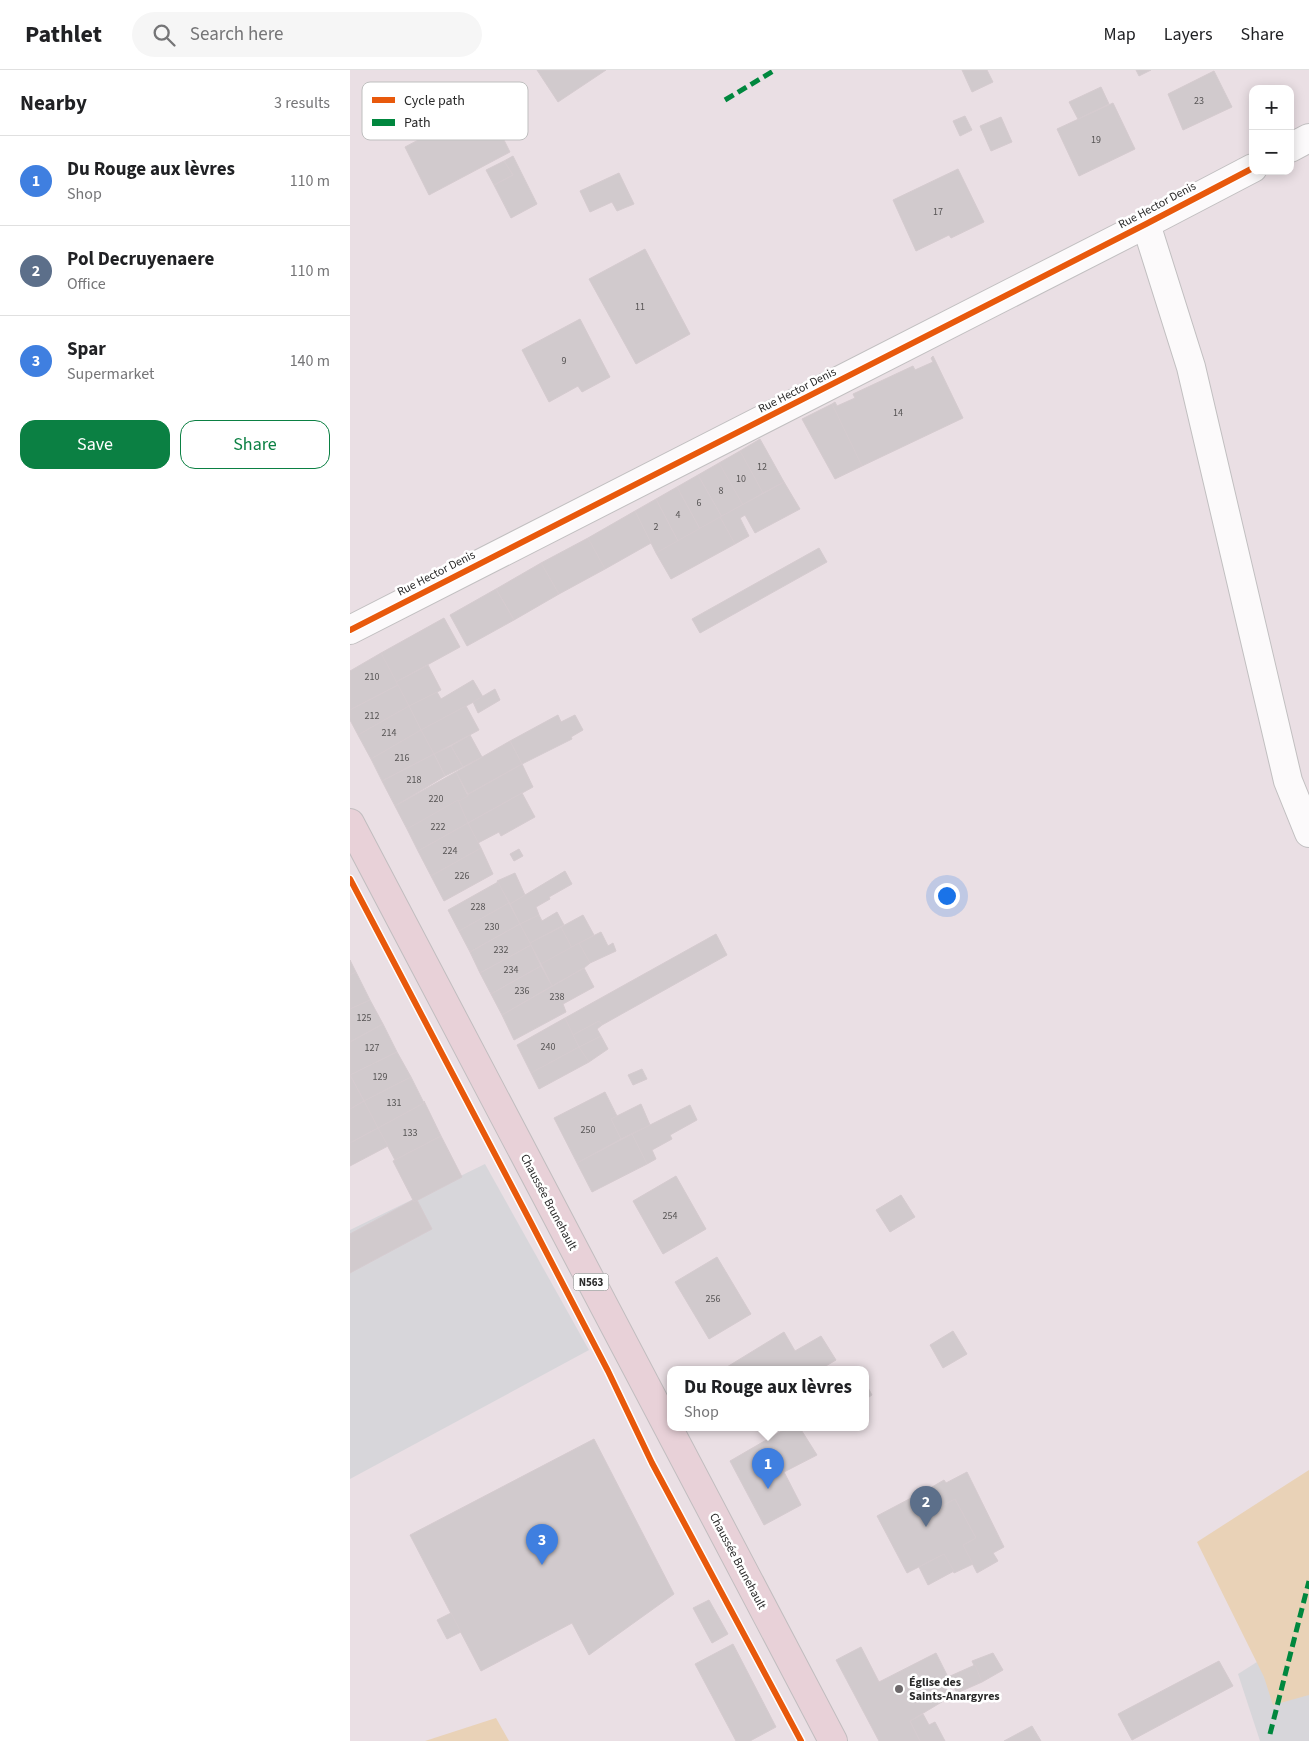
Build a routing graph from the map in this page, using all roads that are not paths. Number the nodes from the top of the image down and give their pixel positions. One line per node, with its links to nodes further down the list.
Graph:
1 (1309, 138): 2 (street)
2 (1294, 146)
3 (1249, 170): 4 (street, Rue Hector Denis)
4 (1146, 224): 5 (street, Rue Hector Denis); 7 (street)
5 (350, 630)
6 (350, 823): 8 (main road, Chaussée Brunehault / N563)
7 (1309, 833)
8 (667, 1425)
9 (670, 1431): 10 (main road, Chaussée Brunehault / N563)
10 (833, 1741)

